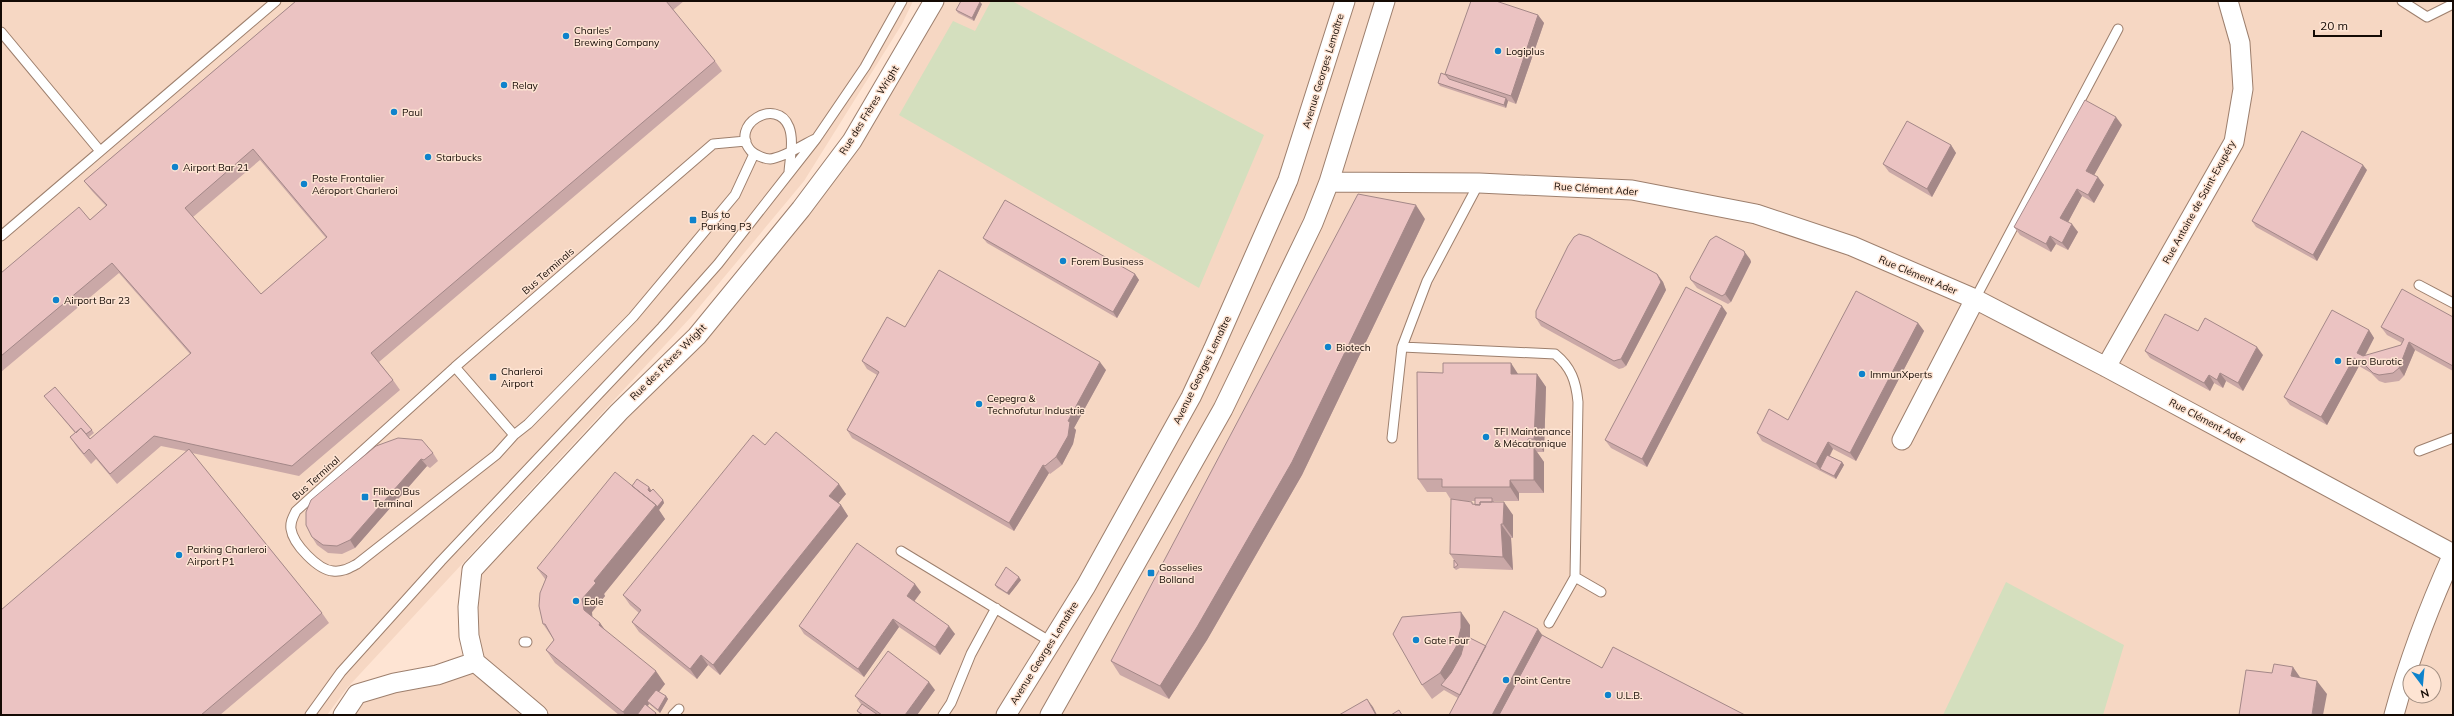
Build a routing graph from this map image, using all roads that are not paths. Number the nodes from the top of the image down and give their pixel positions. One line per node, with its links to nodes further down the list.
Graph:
1 (276, 1): 14 (lane)
2 (902, 1): 11 (lane)
3 (934, 1): 38 (street, Rue des Frères Wright)
4 (1345, 1): 37 (street, Avenue Georges Lemaître)
5 (1385, 1): 17 (street)
6 (2228, 1): 25 (street, Rue Antoine de Saint-Exupéry)
7 (2402, 1): 8 (lane)
8 (2453, 4)
9 (2118, 29): 21 (lane)
10 (1, 32): 14 (lane)
11 (816, 139): 13 (lane); 16 (lane)
12 (746, 141): 13 (lane); 15 (lane); 24 (lane, Bus Terminals)
13 (792, 150): 15 (lane); 16 (lane)
14 (100, 151): 19 (lane)
15 (754, 154): 26 (lane)
16 (789, 174): 39 (lane)
17 (1329, 182): 18 (street, Rue Clément Ader); 44 (street)
18 (1478, 183): 21 (street, Rue Clément Ader); 23 (lane)
19 (1, 236)
20 (2419, 285): 22 (lane)
21 (1975, 299): 25 (street, Rue Clément Ader); 29 (street)
22 (2453, 303)
23 (1402, 347): 27 (lane); 33 (lane)
24 (456, 367): 26 (lane); 26 (lane, Bus Terminal)
25 (2106, 367): 32 (street, Rue Clément Ader)
26 (514, 435)
27 (1392, 438)
28 (2453, 438): 30 (lane)
29 (1902, 440)
30 (2419, 450)
31 (900, 551): 35 (lane)
32 (2453, 554): 45 (street)
33 (1575, 577): 34 (lane); 36 (lane)
34 (1601, 592)
35 (996, 608): 37 (lane); 42 (lane)
36 (1549, 623)
37 (1051, 642): 43 (street, Avenue Georges Lemaître)
38 (475, 662): 40 (street); 41 (street)
39 (310, 715)
40 (343, 715)
41 (538, 715)
42 (943, 715)
43 (1006, 715)
44 (1050, 715)
45 (2394, 715)

